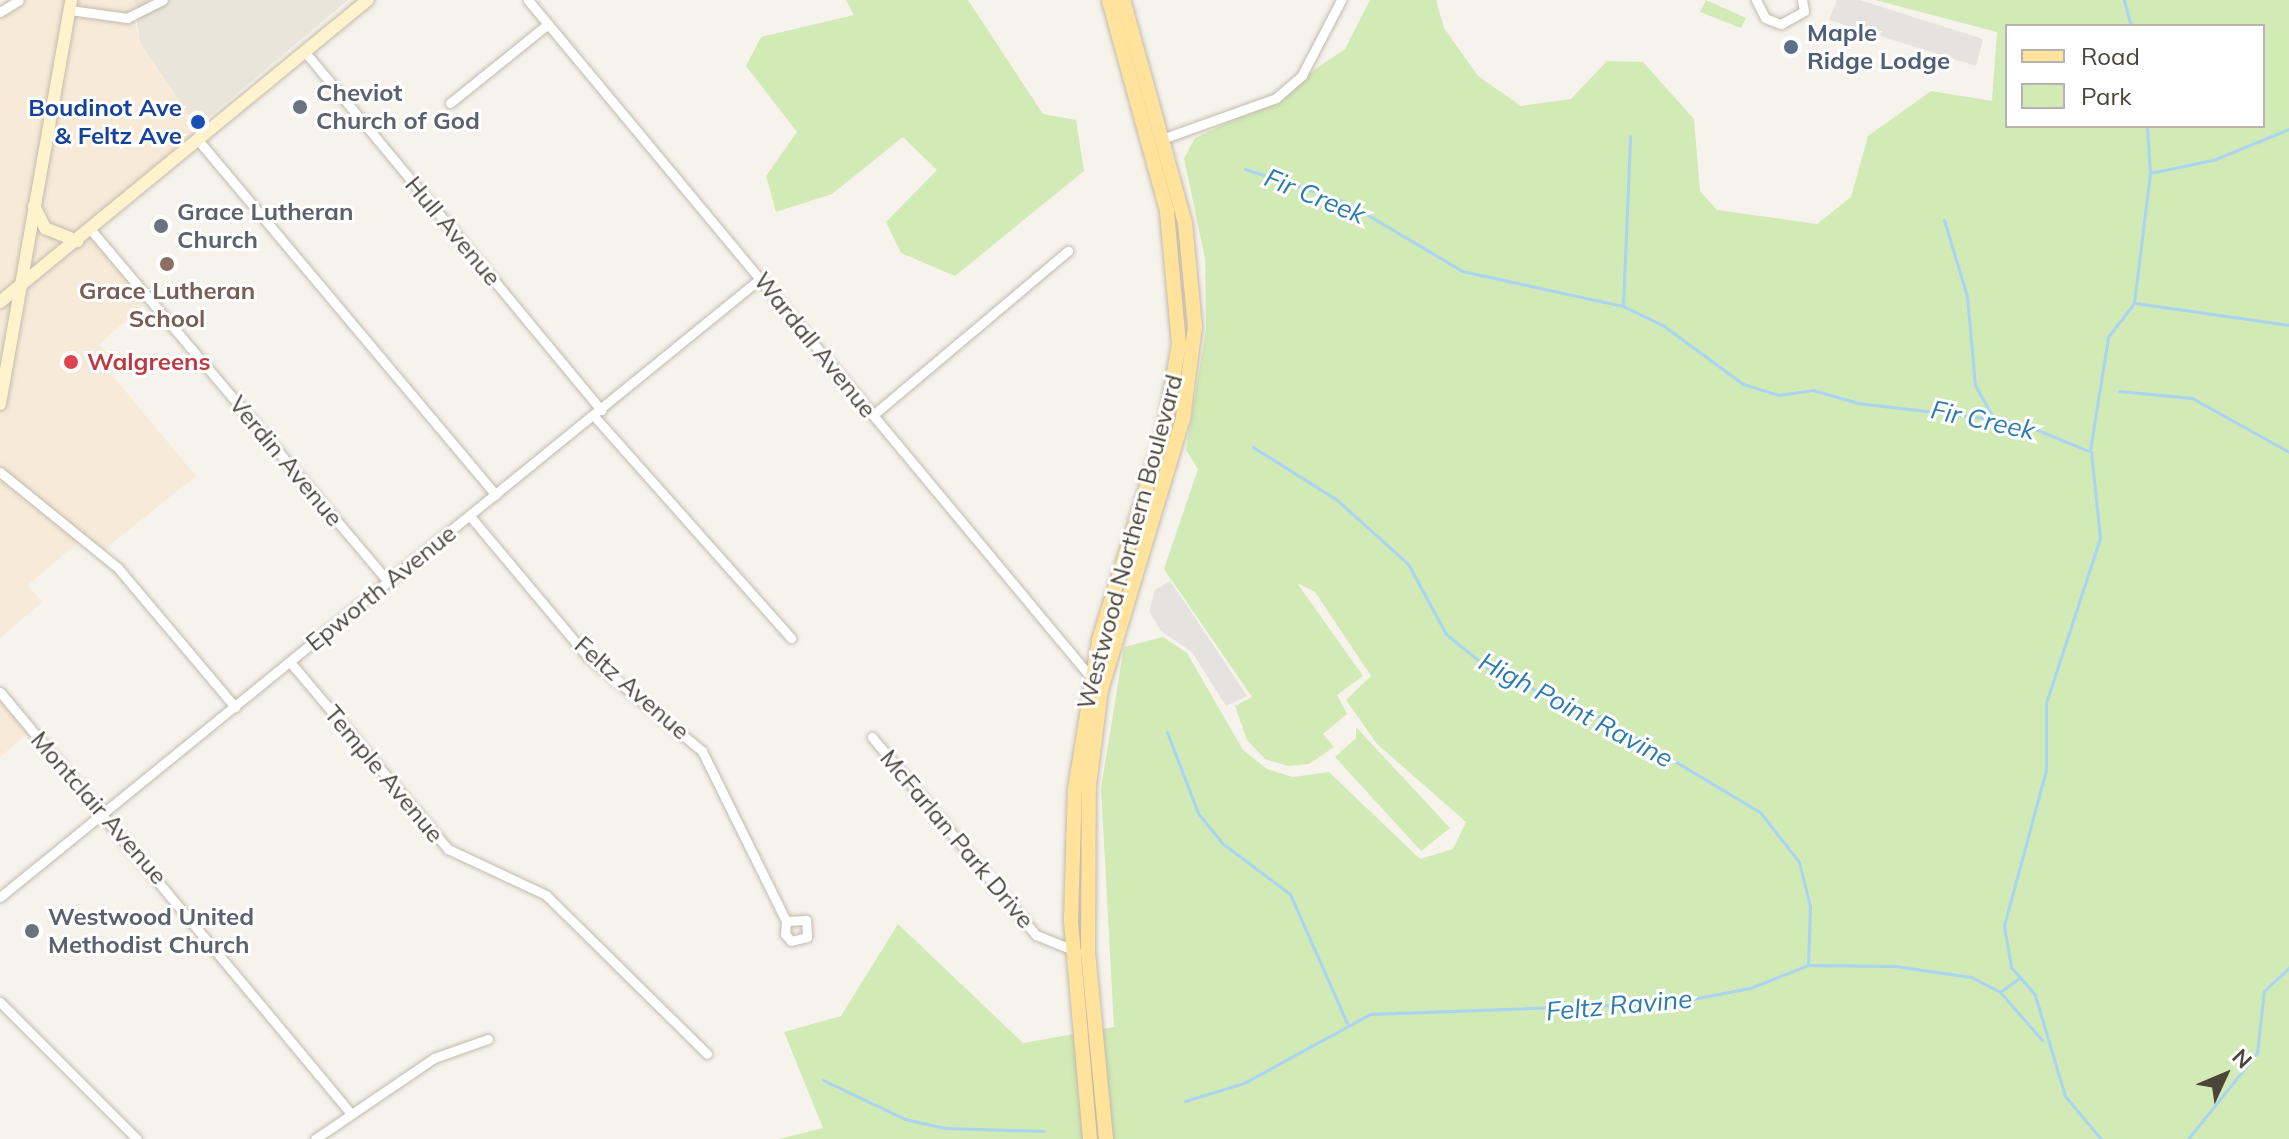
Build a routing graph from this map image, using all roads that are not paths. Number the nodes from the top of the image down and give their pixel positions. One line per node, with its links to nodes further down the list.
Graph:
1 (19, 0): 11 (street)
2 (163, 0): 10 (street)
3 (368, 0): 13 (street)
4 (528, 0): 12 (street, Wardall Avenue)
5 (1109, 0): 16 (main road, Westwood Northern Boulevard)
6 (1123, 0): 16 (main road, Westwood Northern Boulevard)
7 (1341, 0): 16 (street)
8 (1756, 0): 9 (street)
9 (1802, 0)
10 (71, 5): 17 (street)
11 (0, 12)
12 (548, 24): 14 (street); 21 (street, Wardall Avenue)
13 (305, 52): 15 (street); 27 (street, Hull Avenue)
14 (450, 103)
15 (198, 140): 18 (street); 30 (street)
16 (1155, 141): 35 (main road, Westwood Northern Boulevard); 36 (main road, Westwood Northern Boulevard)
17 (34, 205): 19 (street); 22 (street)
18 (91, 230): 19 (street); 32 (street, Verdin Avenue)
19 (77, 241): 22 (street)
20 (1068, 251): 28 (street)
21 (761, 278): 27 (street, Epworth Avenue); 28 (street, Wardall Avenue)
22 (19, 288): 23 (street); 25 (street)
23 (0, 302)
24 (0, 341): 25 (street)
25 (9, 359): 26 (street)
26 (0, 404)
27 (598, 413): 30 (street, Epworth Avenue); 33 (street, Hull Avenue)
28 (873, 415): 35 (street, Wardall Avenue)
29 (0, 472): 38 (street)
30 (496, 495): 31 (street, Epworth Avenue)
31 (470, 516): 32 (street, Epworth Avenue); 42 (street, Feltz Avenue)
32 (388, 582): 34 (street, Epworth Avenue)
33 (791, 638)
34 (290, 662): 38 (street, Epworth Avenue); 46 (street, Temple Avenue)
35 (1090, 677): 36 (street, Wardall Avenue); 43 (main road, Westwood Northern Boulevard)
36 (1101, 690): 43 (main road, Westwood Northern Boulevard)
37 (0, 692): 40 (street, Montclair Avenue)
38 (235, 707): 40 (street, Epworth Avenue)
39 (872, 737): 43 (street, McFarlan Park Drive)
40 (105, 813): 41 (street, Epworth Avenue); 47 (street, Montclair Avenue)
41 (0, 897)
42 (786, 921)
43 (1081, 952): 50 (main road, Westwood Northern Boulevard); 51 (main road, Westwood Northern Boulevard)
44 (0, 1002): 48 (street)
45 (488, 1039): 47 (street)
46 (707, 1054)
47 (348, 1110): 49 (street)
48 (137, 1139)
49 (315, 1139)
50 (1090, 1139)
51 (1106, 1139)

